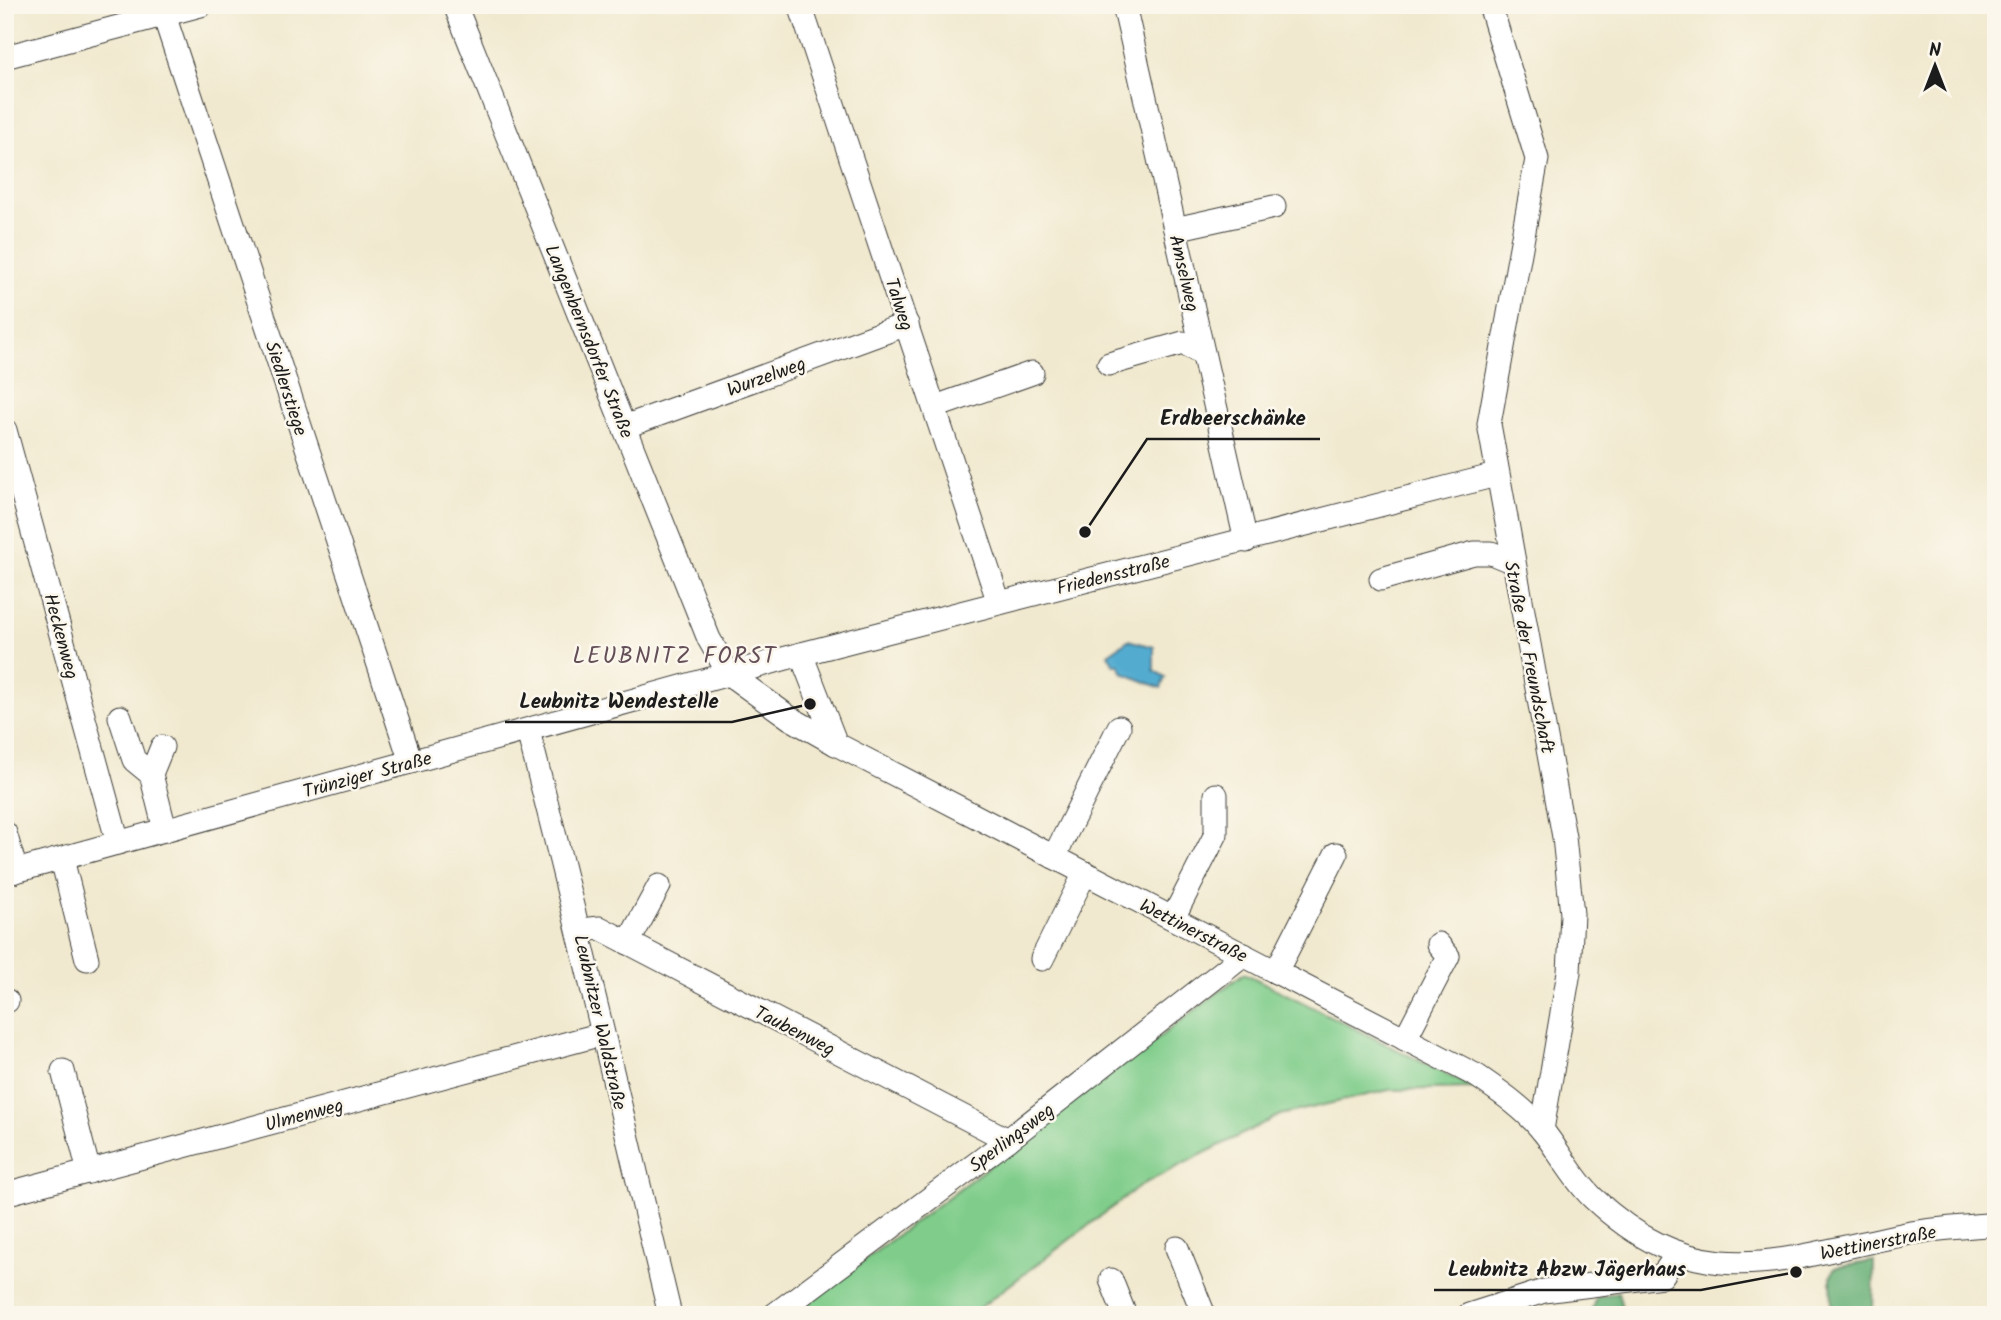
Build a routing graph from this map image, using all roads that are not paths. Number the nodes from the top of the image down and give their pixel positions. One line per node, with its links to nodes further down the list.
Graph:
1 (201, 5): 6 (street)
2 (455, 5): 16 (street, Langenbernsdorfer Straße)
3 (800, 5): 11 (street, Talweg)
4 (1124, 5): 10 (street, Amselweg)
5 (1490, 5): 18 (street, Straße der Freundschaft)
6 (164, 15): 7 (street); 30 (street, Siedlerstiege)
7 (111, 16): 8 (street)
8 (5, 57)
9 (1274, 207): 10 (street)
10 (1175, 229): 12 (street, Amselweg)
11 (907, 324): 15 (street, Talweg); 16 (street, Wurzelweg)
12 (1203, 354): 13 (street); 19 (street, Amselweg)
13 (1109, 364)
14 (1032, 373): 15 (street)
15 (935, 407): 22 (street, Talweg)
16 (624, 427): 24 (street, Langenbernsdorfer Straße)
17 (5, 429): 35 (street, Heckenweg)
18 (1496, 475): 19 (street, Friedensstraße); 20 (street, Straße der Freundschaft)
19 (1246, 541): 22 (street, Friedensstraße)
20 (1513, 562): 21 (street); 53 (street, Straße der Freundschaft)
21 (1381, 579)
22 (999, 603): 23 (street, Friedensstraße)
23 (801, 654): 24 (street, Friedensstraße); 28 (street)
24 (729, 674): 27 (street, Trünziger Straße); 28 (street, Wettinerstraße)
25 (120, 717): 31 (street)
26 (1118, 727): 37 (street)
27 (528, 731): 30 (street, Trünziger Straße); 43 (street, Leubnitzer Waldstraße)
28 (836, 744): 37 (street, Wettinerstraße)
29 (162, 747): 31 (street)
30 (411, 762): 33 (street, Trünziger Straße)
31 (151, 774): 33 (street)
32 (1216, 795): 42 (street)
33 (165, 830): 35 (street, Trünziger Straße)
34 (5, 833): 39 (street)
35 (118, 843): 38 (street, Trünziger Straße)
36 (1336, 854): 49 (street)
37 (1054, 857): 40 (street, Wettinerstraße)
38 (62, 859): 39 (street, Trünziger Straße); 47 (street)
39 (11, 873)
40 (1086, 873): 42 (street, Wettinerstraße); 48 (street)
41 (659, 886): 44 (street)
42 (1173, 918): 46 (street, Wettinerstraße)
43 (581, 930): 44 (street, Taubenweg); 50 (street, Leubnitzer Waldstraße)
44 (628, 943): 54 (street, Taubenweg)
45 (1438, 944): 51 (street)
46 (1244, 955): 49 (street, Wettinerstraße); 54 (street, Sperlingsweg)
47 (87, 959)
48 (1042, 959)
49 (1276, 972): 51 (street, Wettinerstraße)
50 (602, 1034): 55 (street, Ulmenweg); 61 (street, Leubnitzer Waldstraße)
51 (1405, 1039): 53 (street, Wettinerstraße)
52 (63, 1071): 55 (street)
53 (1542, 1130): 59 (street)
54 (1008, 1140): 62 (street, Sperlingsweg)
55 (89, 1172): 56 (street, Ulmenweg)
56 (5, 1194)
57 (1996, 1224): 59 (street, Wettinerstraße)
58 (1177, 1248): 64 (street)
59 (1678, 1253): 65 (street)
60 (1111, 1280): 63 (street)
61 (670, 1315)
62 (774, 1315)
63 (1125, 1315)
64 (1204, 1315)
65 (1469, 1315)

